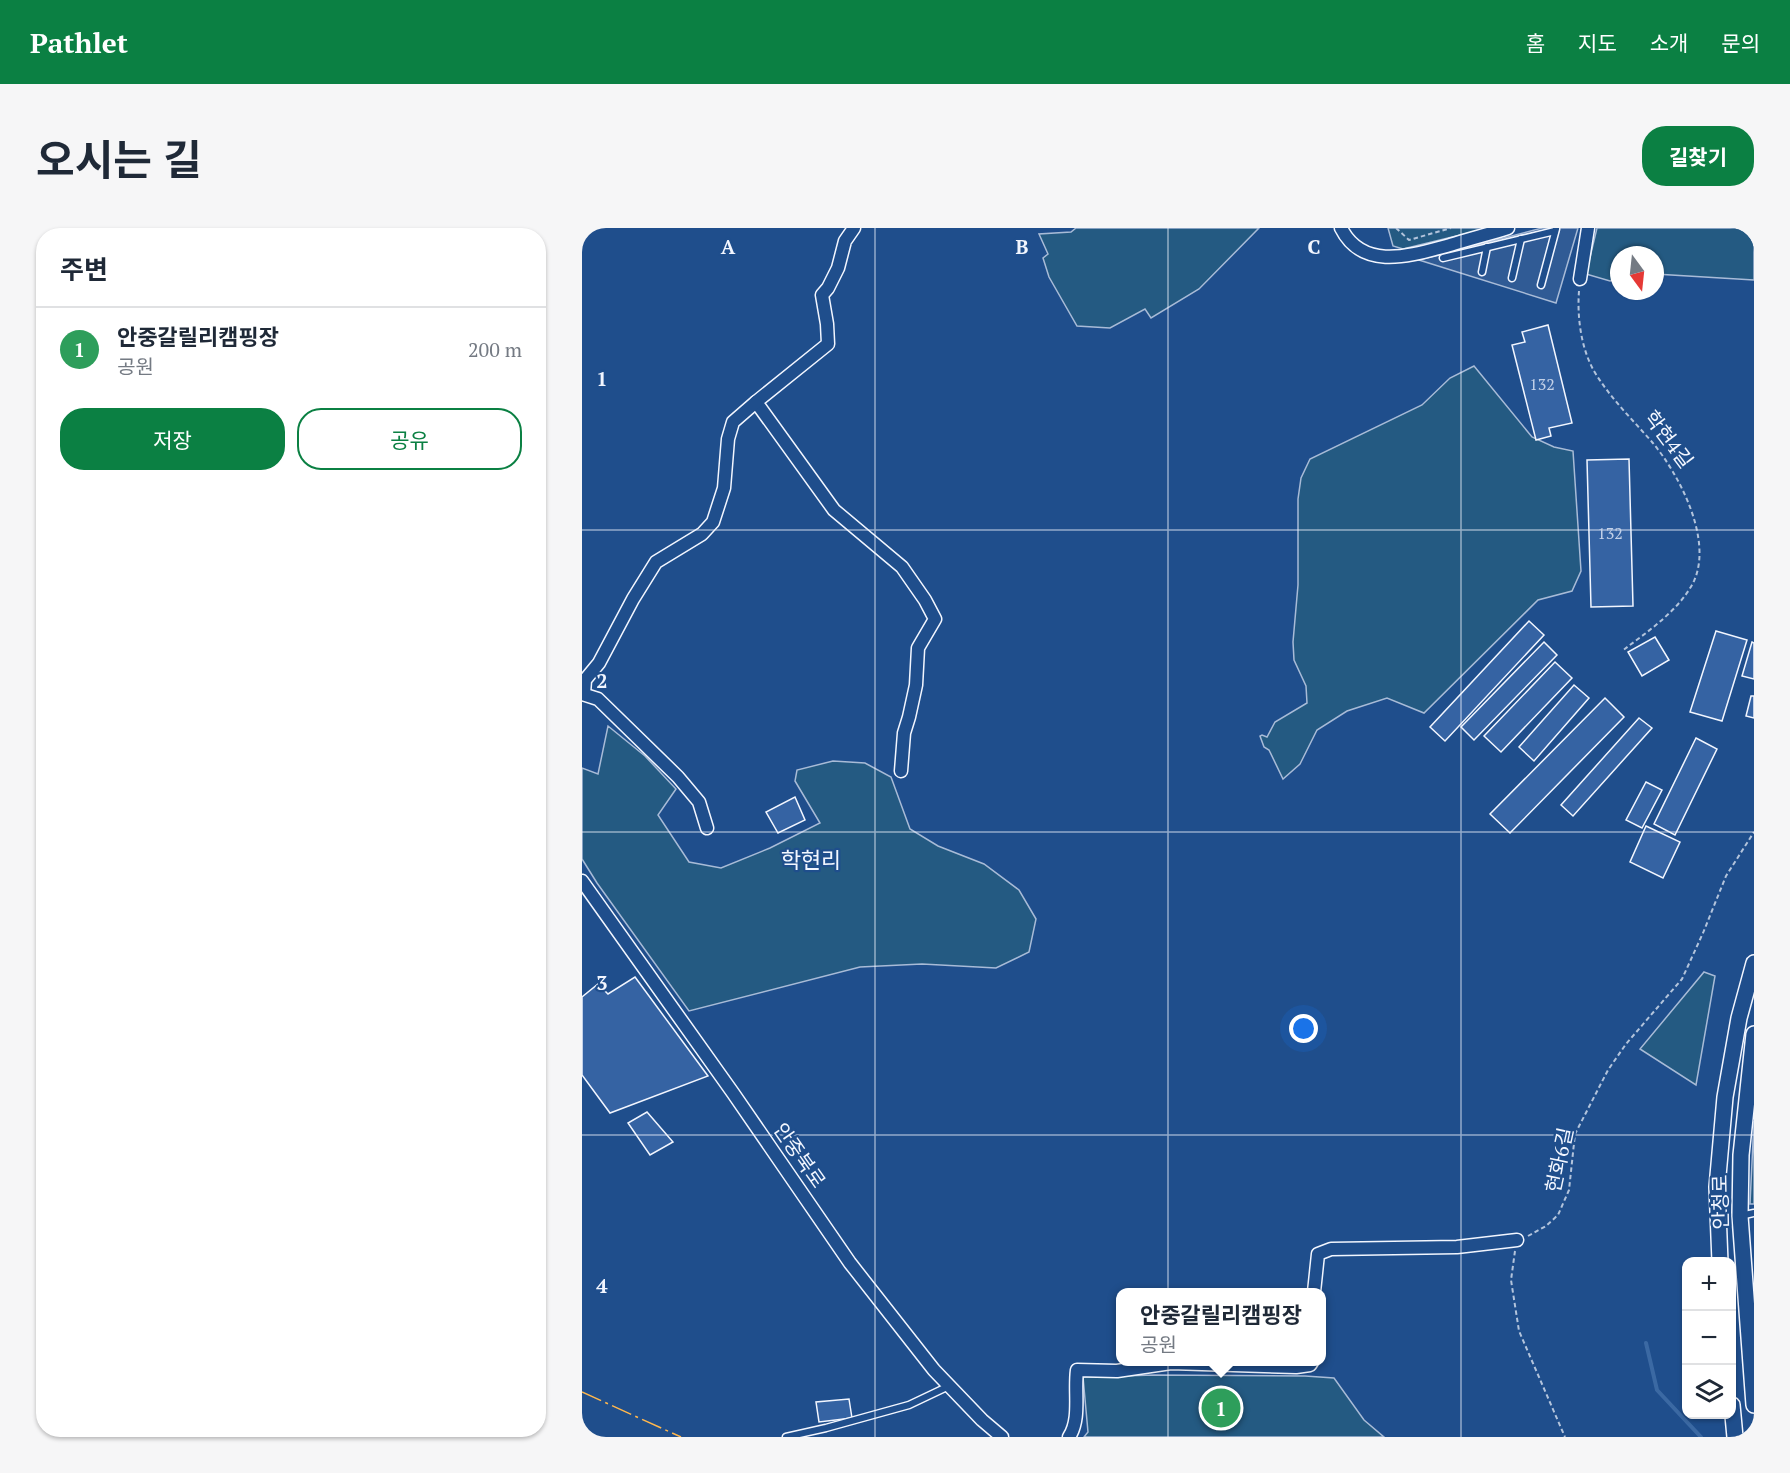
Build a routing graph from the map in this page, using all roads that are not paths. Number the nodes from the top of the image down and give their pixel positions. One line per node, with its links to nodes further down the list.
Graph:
1 (854, 228): 13 (street)
2 (1341, 228): 3 (street)
3 (1508, 228)
4 (1588, 228): 11 (street)
5 (1555, 230): 6 (lane); 12 (lane)
6 (1521, 239): 7 (lane); 10 (lane)
7 (1487, 247): 8 (lane); 9 (lane)
8 (1443, 258)
9 (1482, 272)
10 (1512, 278)
11 (1580, 279)
12 (1541, 285)
13 (756, 402): 14 (street); 15 (street)
14 (583, 694): 16 (street)
15 (900, 771)
16 (707, 828)
17 (582, 881): 27 (street, 안중북로)
18 (1754, 963): 22 (street, 안청로)
19 (1754, 1034): 20 (street, 안청로)
20 (1747, 1214): 28 (street, 안청로)
21 (1517, 1240): 23 (street)
22 (1720, 1257)
23 (1315, 1288)
24 (1151, 1366): 32 (street)
25 (1246, 1366): 26 (street)
26 (1305, 1366)
27 (950, 1386): 30 (lane); 31 (street, 안중북로)
28 (1754, 1405)
29 (1733, 1419): 33 (street)
30 (786, 1437)
31 (1002, 1437)
32 (1069, 1437)
33 (1735, 1437)

